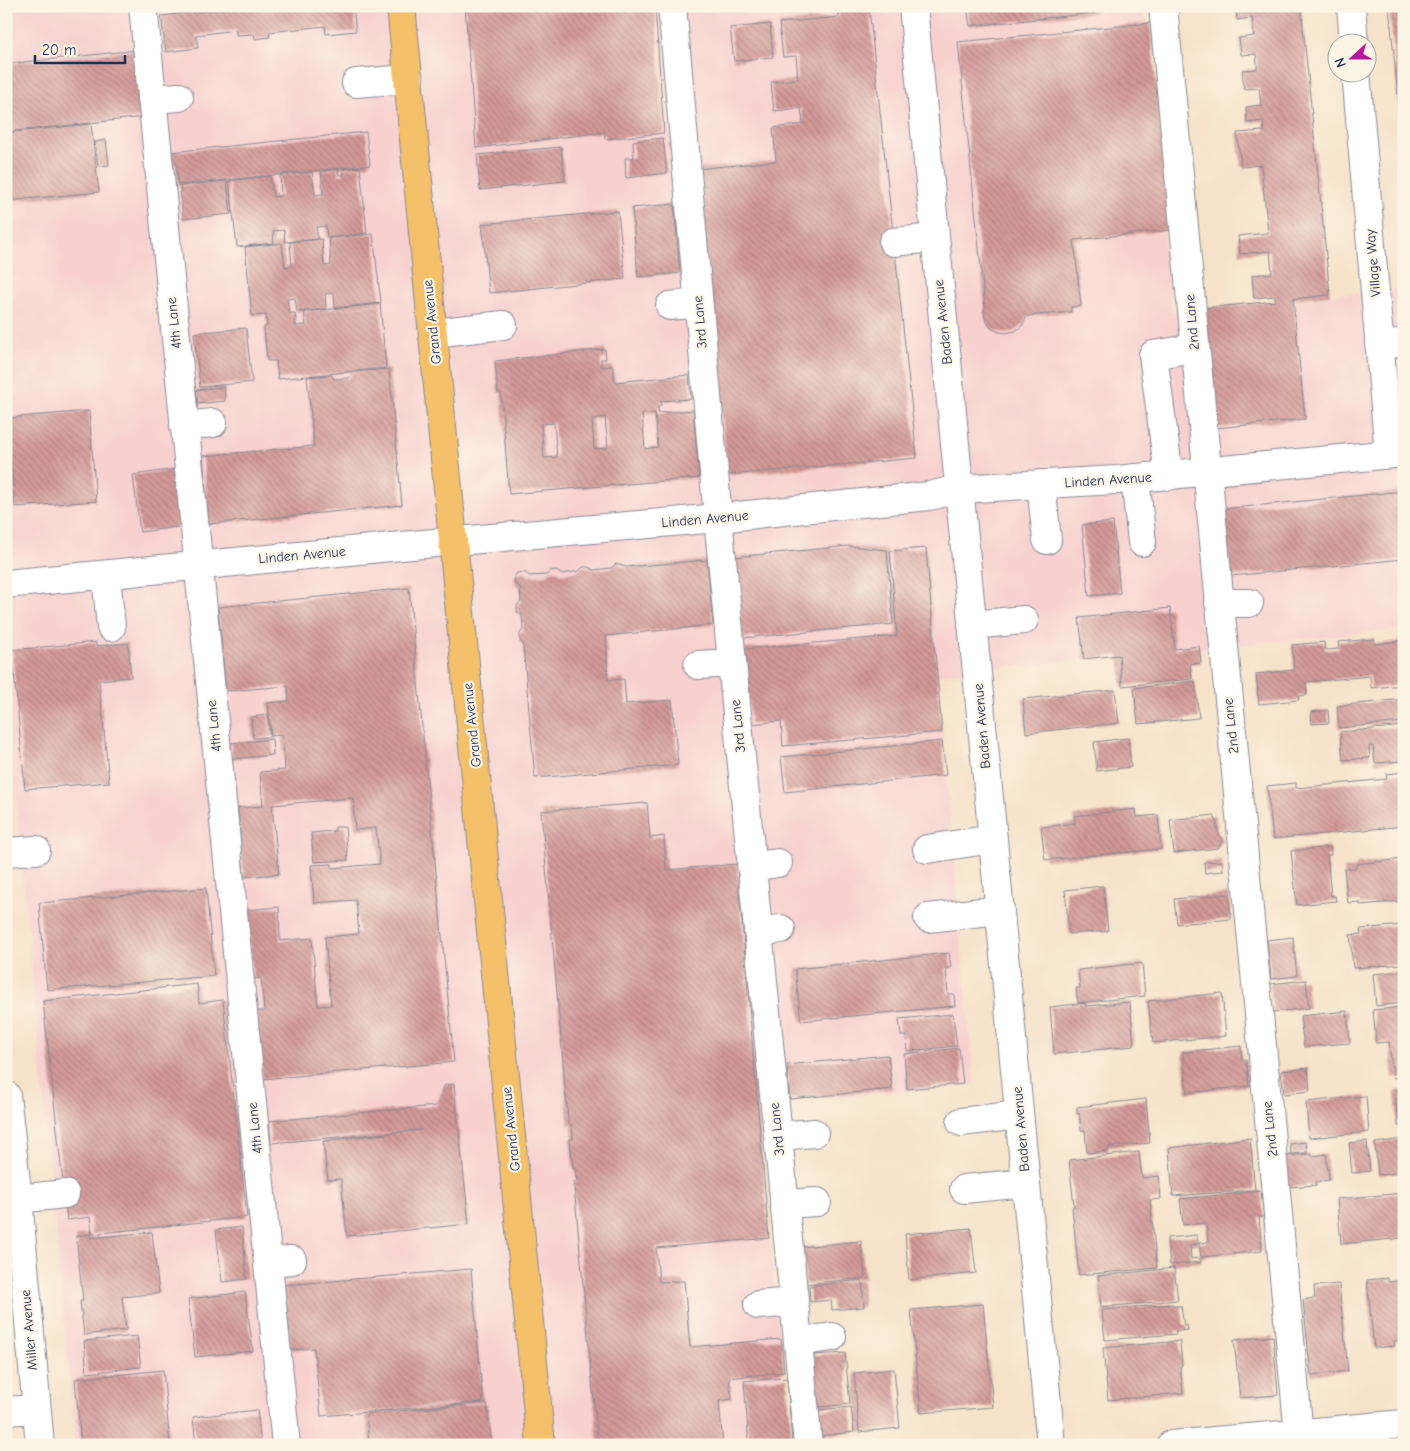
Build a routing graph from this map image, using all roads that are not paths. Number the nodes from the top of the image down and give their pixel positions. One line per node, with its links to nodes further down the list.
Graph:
1 (143, 6): 12 (street, 4th Lane)
2 (401, 6): 8 (main road, Grand Avenue)
3 (672, 6): 15 (street, 3rd Lane)
4 (913, 6): 13 (street, Baden Avenue)
5 (1163, 6): 20 (street, 2nd Lane)
6 (1351, 6): 7 (street)
7 (1353, 32)
8 (409, 79): 10 (street); 18 (main road, Grand Avenue)
9 (1357, 82): 19 (street, Village Way)
10 (356, 83)
11 (179, 97): 12 (street)
12 (152, 99): 22 (street, 4th Lane)
13 (935, 238): 14 (street); 28 (street, Baden Avenue)
14 (893, 242)
15 (698, 303): 16 (street); 29 (street, 3rd Lane)
16 (670, 306)
17 (503, 325): 18 (street)
18 (433, 332): 31 (main road, Grand Avenue)
19 (1392, 343): 23 (street, Village Way)
20 (1194, 348): 24 (street, 2nd Lane); 25 (street)
21 (213, 422): 22 (street)
22 (184, 426): 33 (street, 4th Lane)
23 (1396, 453): 24 (street, Linden Avenue)
24 (1206, 472): 25 (street, Linden Avenue); 36 (street, 2nd Lane)
25 (1169, 476): 26 (street, Linden Avenue)
26 (1135, 478): 27 (street, Linden Avenue); 32 (street)
27 (1041, 484): 28 (street, Linden Avenue); 30 (street)
28 (959, 489): 29 (street, Linden Avenue); 39 (street, Baden Avenue)
29 (718, 518): 31 (street, Linden Avenue); 41 (street, 3rd Lane)
30 (1047, 540)
31 (454, 541): 33 (street, Linden Avenue); 72 (main road, Grand Avenue)
32 (1142, 542)
33 (198, 565): 34 (street, Linden Avenue); 71 (street, 4th Lane)
34 (106, 575): 35 (street, Linden Avenue); 40 (street)
35 (6, 584)
36 (1219, 603): 37 (street); 69 (street, 2nd Lane)
37 (1250, 603)
38 (1024, 620): 39 (street)
39 (972, 625): 43 (street, Baden Avenue)
40 (111, 627)
41 (732, 663): 42 (street); 48 (street, 3rd Lane)
42 (698, 665)
43 (993, 839): 44 (street); 49 (street, Baden Avenue)
44 (927, 849)
45 (36, 850): 46 (street)
46 (6, 852)
47 (778, 863): 48 (street)
48 (751, 867): 55 (street, 3rd Lane)
49 (1000, 910): 50 (street); 52 (street, Baden Avenue)
50 (928, 918)
51 (6, 1095): 59 (street, Miller Avenue)
52 (1019, 1115): 53 (street); 56 (street, Baden Avenue)
53 (961, 1122)
54 (814, 1133): 55 (street)
55 (778, 1136): 61 (street, 3rd Lane)
56 (1026, 1183): 57 (street); 74 (street, Baden Avenue)
57 (964, 1189)
58 (65, 1194): 59 (street)
59 (18, 1198): 66 (street, Miller Avenue)
60 (817, 1202): 61 (street)
61 (784, 1204): 62 (street, 3rd Lane)
62 (794, 1302): 63 (street); 65 (street, 3rd Lane)
63 (758, 1305)
64 (832, 1337): 65 (street)
65 (798, 1342): 73 (street, 3rd Lane)
66 (36, 1409): 67 (street); 70 (street, Miller Avenue)
67 (6, 1412)
68 (1404, 1424): 69 (street)
69 (1300, 1438): 75 (street)
70 (40, 1445)
71 (286, 1445)
72 (542, 1445)
73 (808, 1445)
74 (1051, 1445)
75 (1171, 1445)

